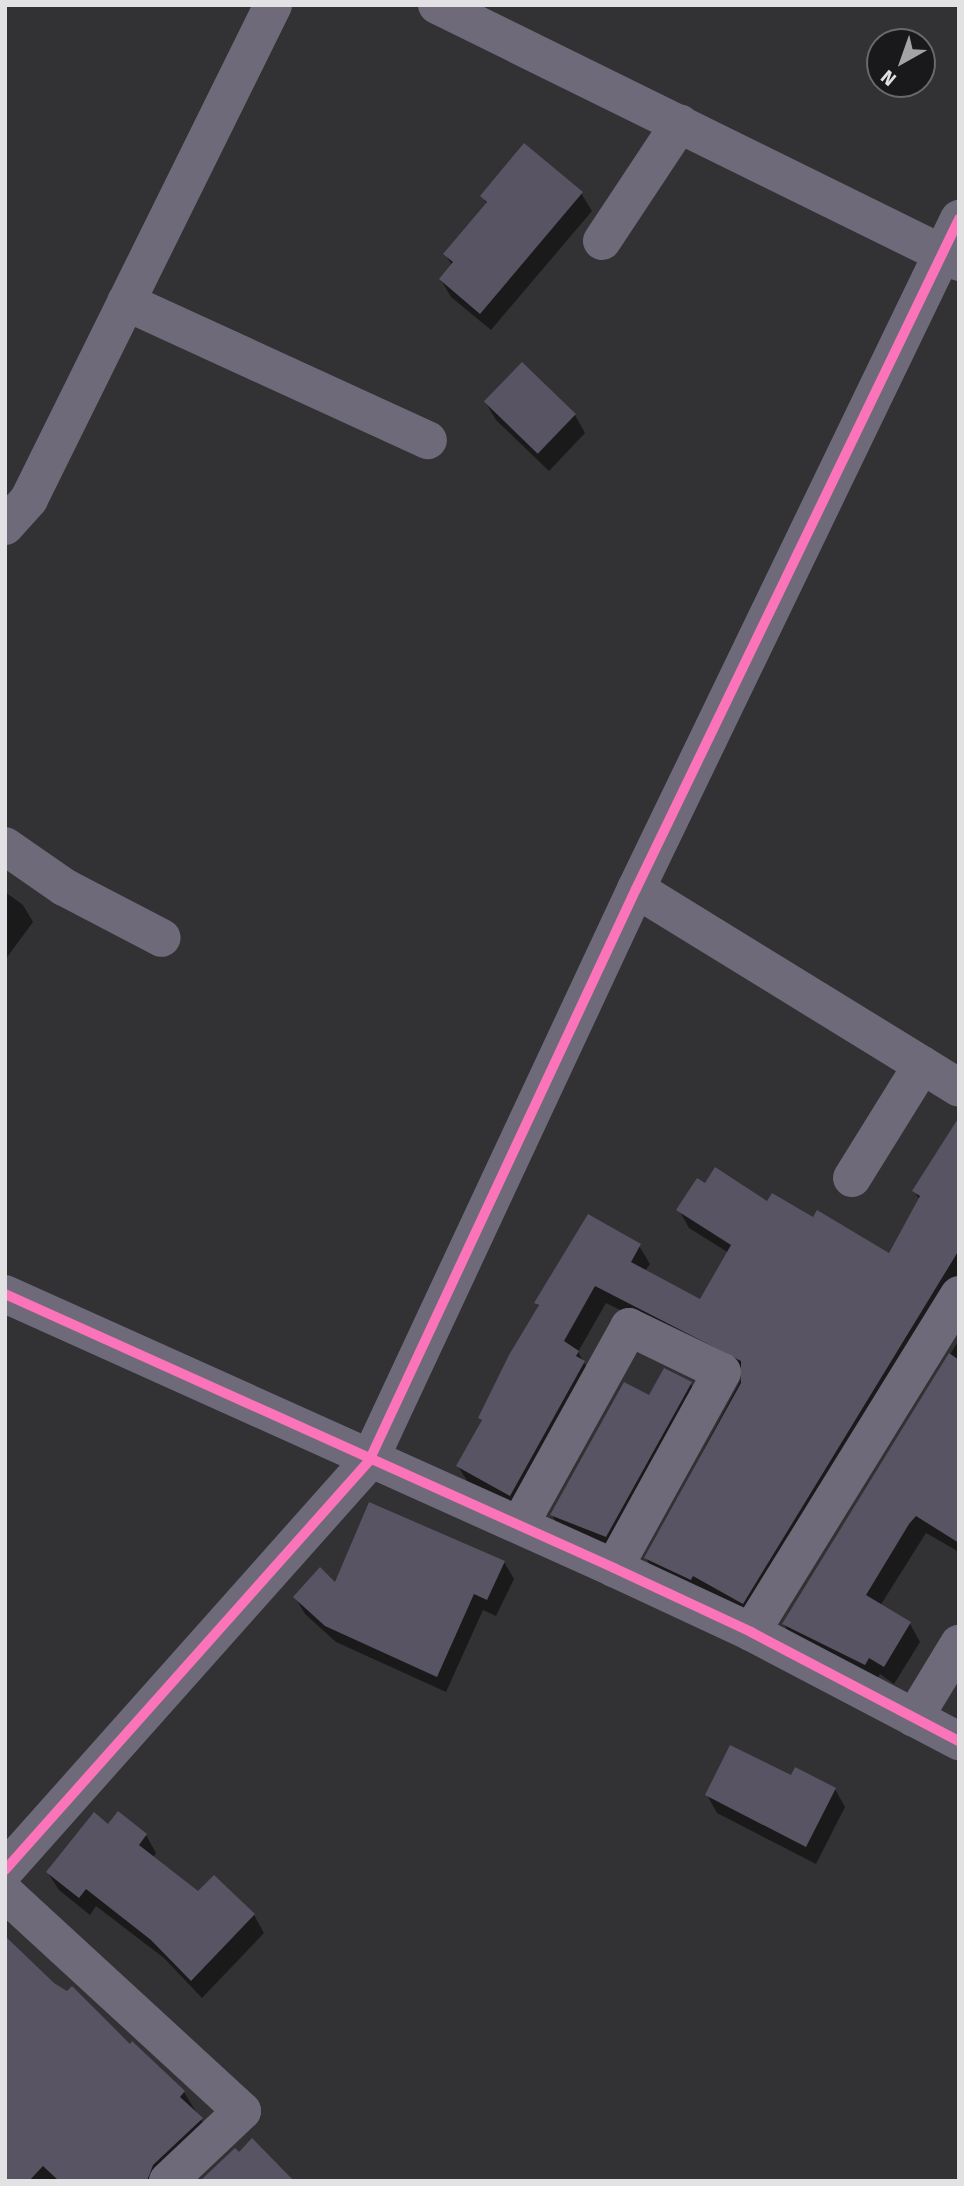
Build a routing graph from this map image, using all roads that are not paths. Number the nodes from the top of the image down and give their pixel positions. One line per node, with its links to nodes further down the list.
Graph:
1 (273, 5): 7 (street)
2 (438, 5): 3 (street)
3 (680, 123): 5 (street); 6 (street)
4 (959, 219): 6 (street)
5 (601, 241)
6 (950, 258): 11 (street)
7 (126, 302): 8 (street); 9 (street)
8 (428, 440)
9 (5, 526)
10 (5, 846): 12 (street)
11 (636, 889): 13 (street); 18 (street)
12 (162, 938)
13 (922, 1065): 14 (street); 15 (street)
14 (959, 1088)
15 (852, 1178)
16 (5, 1294): 18 (street)
17 (959, 1295): 21 (street)
18 (369, 1461): 19 (street); 25 (street)
19 (520, 1524): 20 (street); 20 (street)
20 (614, 1568): 21 (street)
21 (751, 1632): 23 (street)
22 (959, 1644): 23 (street)
23 (914, 1718): 24 (street)
24 (959, 1741)
25 (5, 1870)
26 (5, 1893): 27 (street)
27 (168, 2181)

